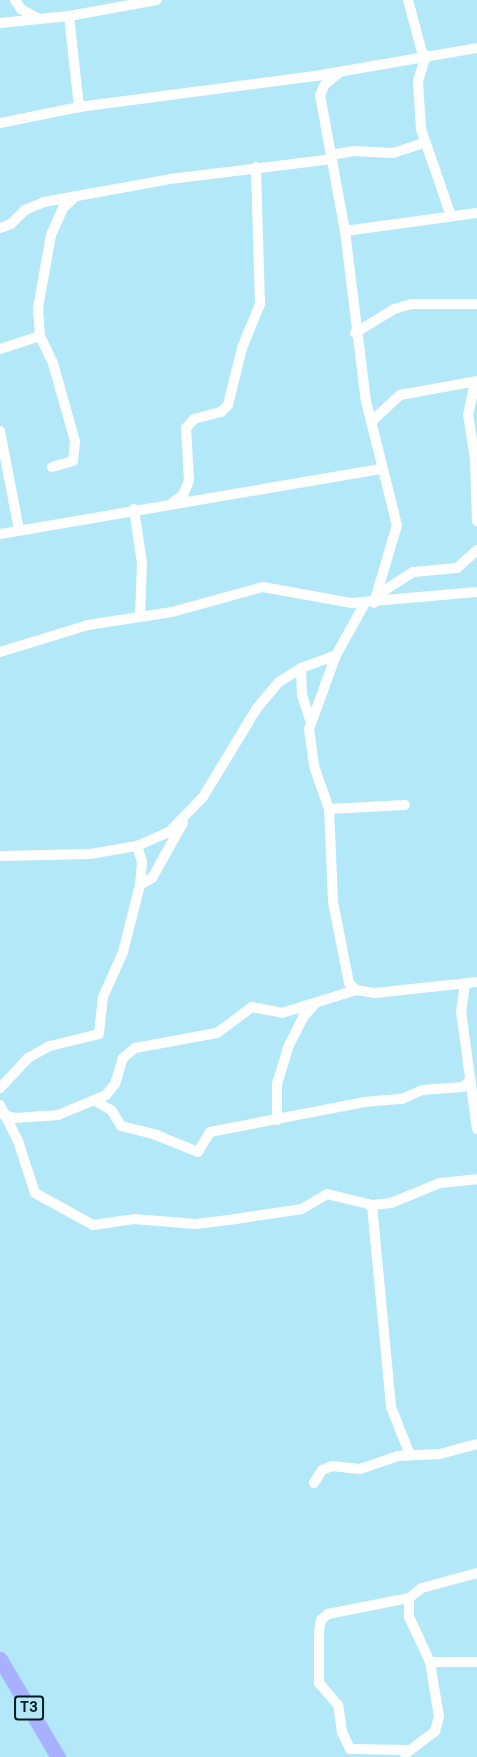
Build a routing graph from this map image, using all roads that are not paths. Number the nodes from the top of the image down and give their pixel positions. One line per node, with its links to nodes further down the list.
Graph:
1 (13, 0): 5 (street); 6 (street)
2 (157, 0): 4 (street)
3 (408, 0): 8 (street)
4 (69, 16): 5 (street); 10 (street)
5 (40, 19): 6 (street)
6 (3, 23)
7 (477, 48): 8 (street)
8 (425, 55): 9 (street); 12 (street)
9 (340, 72): 10 (street); 13 (street)
10 (79, 107): 11 (street)
11 (0, 123)
12 (424, 143): 13 (street); 17 (street)
13 (332, 157): 14 (street); 19 (street)
14 (256, 167): 15 (street); 29 (street)
15 (76, 197): 18 (street); 22 (street)
16 (477, 213): 17 (street)
17 (450, 216): 19 (street)
18 (0, 228)
19 (345, 231): 21 (street)
20 (477, 304): 21 (street)
21 (355, 333): 25 (street)
22 (40, 336): 23 (street); 27 (street)
23 (0, 349)
24 (476, 382): 25 (street); 31 (street)
25 (371, 422): 28 (street)
26 (0, 431): 32 (street)
27 (52, 467)
28 (380, 470): 29 (street); 36 (street)
29 (173, 502): 30 (street)
30 (134, 509): 32 (street); 37 (street)
31 (477, 521)
32 (19, 530): 33 (street)
33 (0, 534)
34 (477, 550): 36 (street)
35 (477, 592): 36 (street)
36 (372, 601): 37 (street); 39 (street)
37 (141, 616): 38 (street)
38 (0, 652)
39 (336, 655): 40 (street); 41 (street)
40 (301, 668): 41 (street); 44 (street)
41 (310, 720): 43 (street)
42 (405, 804): 43 (street)
43 (329, 809): 50 (street)
44 (184, 820): 45 (street); 47 (street)
45 (137, 846): 46 (street); 47 (street)
46 (0, 856)
47 (140, 885): 53 (street)
48 (477, 982): 49 (street)
49 (465, 984): 50 (street); 52 (street)
50 (356, 990): 51 (street)
51 (316, 1004): 54 (street); 56 (street)
52 (470, 1080): 56 (street); 57 (street)
53 (0, 1088)
54 (94, 1101): 55 (street); 56 (street)
55 (2, 1110): 59 (street)
56 (277, 1120)
57 (477, 1129)
58 (477, 1179): 59 (street)
59 (372, 1205): 61 (street)
60 (477, 1444): 61 (street)
61 (410, 1455): 62 (street)
62 (314, 1483)
63 (477, 1573): 64 (street)
64 (409, 1598): 66 (street); 68 (street)
65 (0, 1659): 69 (highway, T3)
66 (430, 1662): 67 (street); 68 (street)
67 (477, 1662)
68 (406, 1754)
69 (58, 1757)

